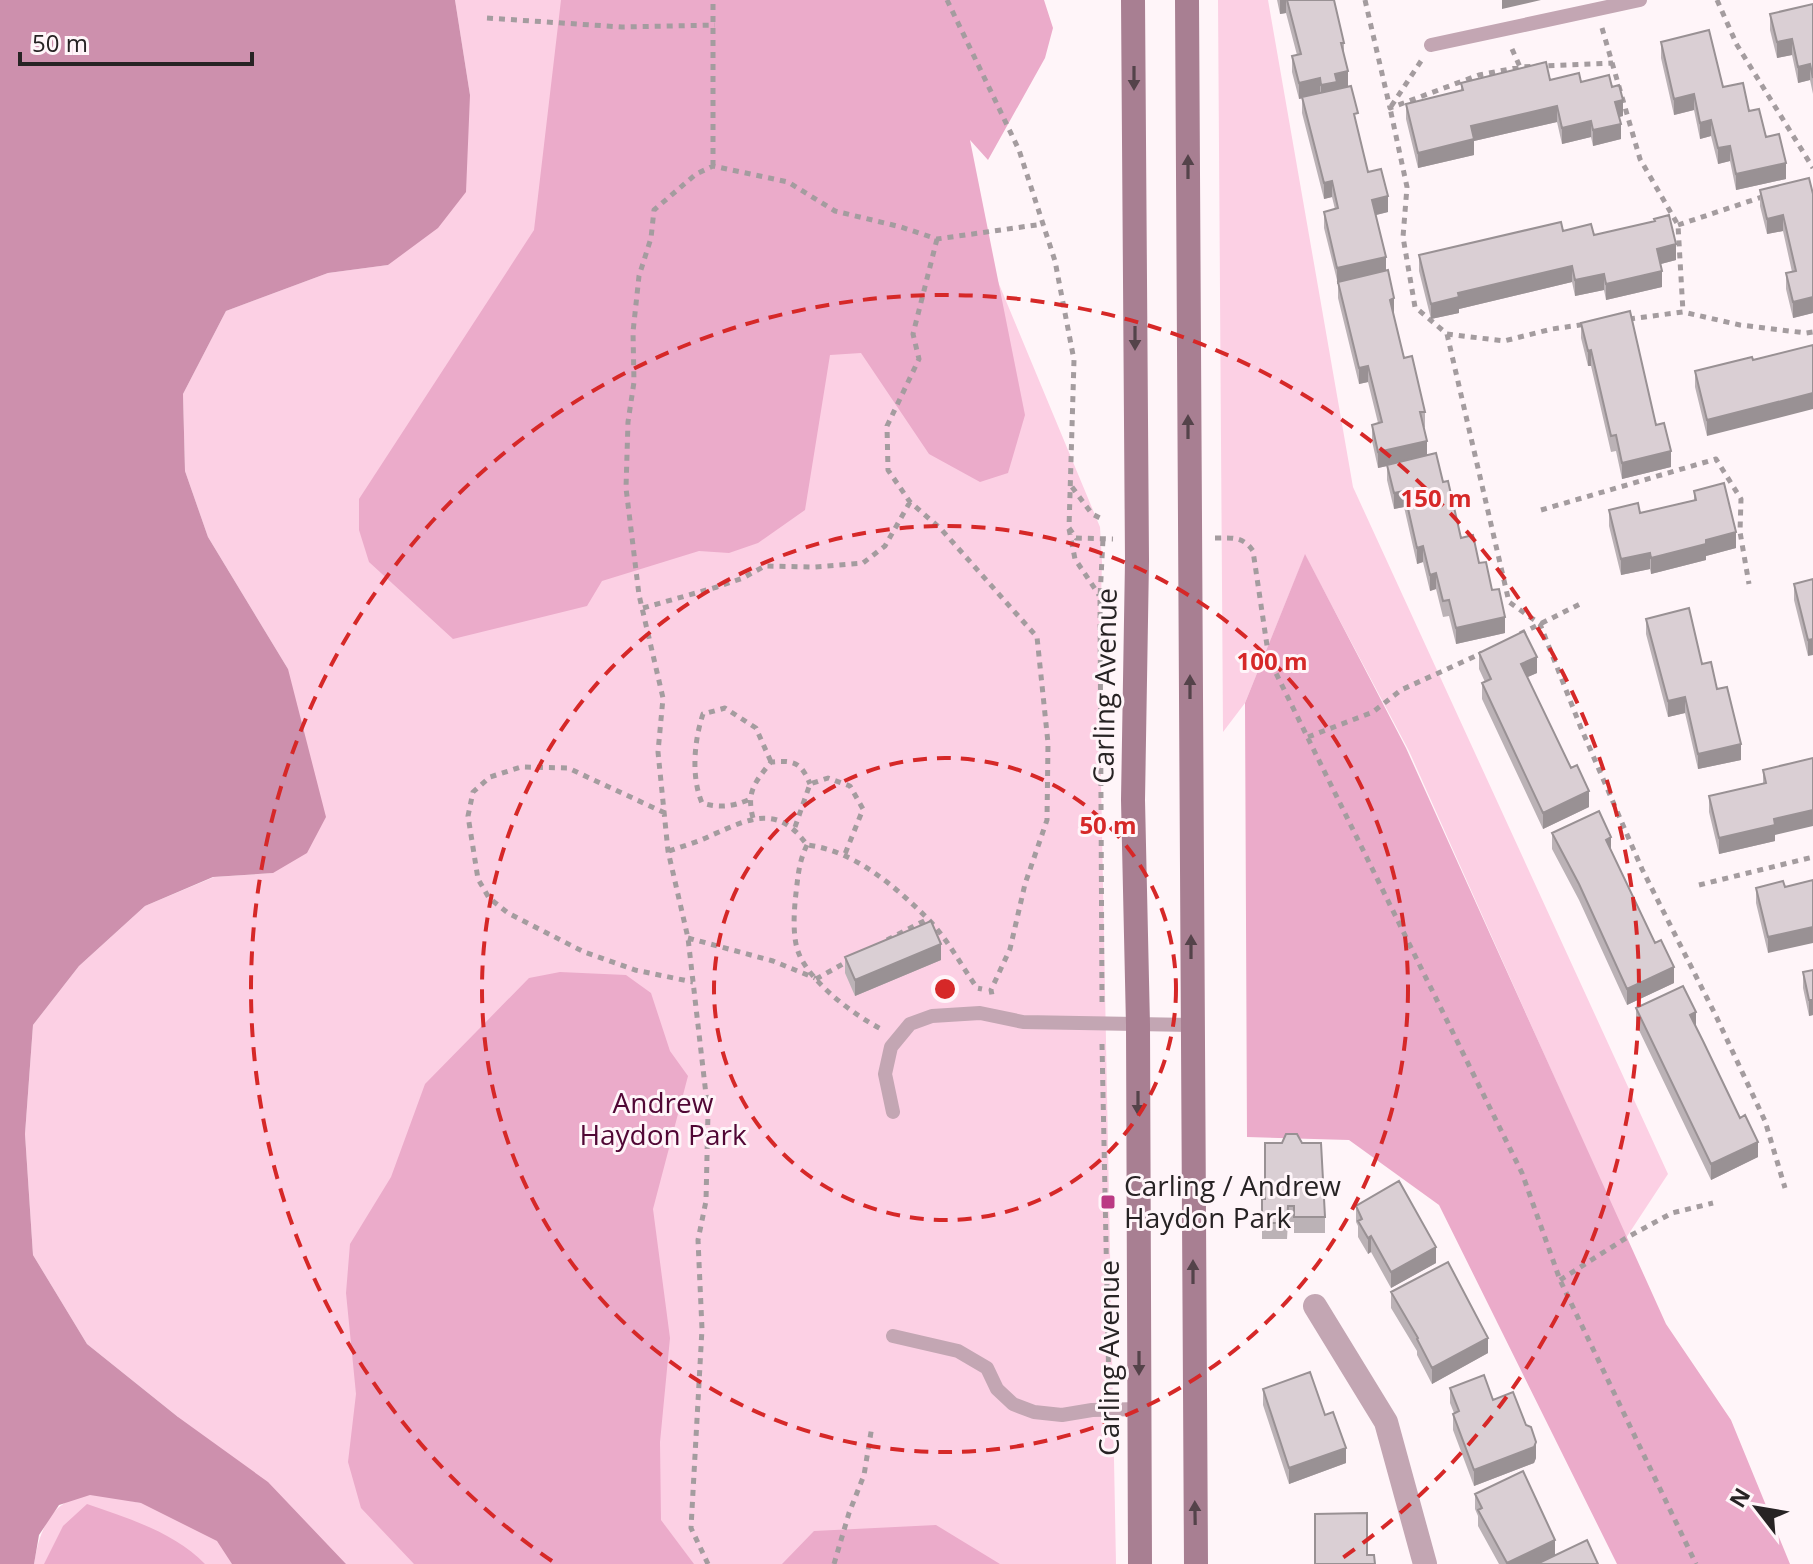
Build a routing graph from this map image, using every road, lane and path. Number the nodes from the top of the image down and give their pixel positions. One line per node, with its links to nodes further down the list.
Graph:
1 (713, 0): 10 (path)
2 (947, 0): 17 (path)
3 (1133, 0): 59 (main road, Carling Avenue, one-way to 59)
4 (1187, 0): 60 (main road, one-way to 4)
5 (1365, 0): 13 (path)
6 (1640, 0): 8 (lane)
7 (1717, 0): 15 (path)
8 (1596, 10): 11 (lane); 12 (path)
9 (487, 18): 10 (path)
10 (715, 25): 14 (path)
11 (1431, 45): 13 (path)
12 (1613, 63): 13 (path); 18 (path)
13 (1390, 108): 24 (path)
14 (713, 166): 19 (path); 34 (path)
15 (1813, 168)
16 (1770, 195): 18 (path)
17 (1043, 224): 19 (path); 25 (path)
18 (1678, 225): 20 (path)
19 (937, 239): 26 (path)
20 (1683, 312): 21 (path); 23 (path)
21 (1625, 320)
22 (1596, 323): 24 (path)
23 (1813, 332)
24 (1447, 334): 35 (path)
25 (1071, 485): 28 (path); 29 (path)
26 (910, 502): 34 (path); 56 (path)
27 (1541, 510): 31 (path)
28 (1104, 520)
29 (1069, 528): 32 (path); 32 (path)
30 (1214, 538): 38 (path)
31 (1749, 584)
32 (1100, 597): 58 (path)
33 (1584, 602): 35 (path)
34 (643, 608): 42 (path)
35 (1540, 624): 36 (path); 63 (path)
36 (1516, 636)
37 (1492, 648): 38 (path)
38 (1308, 737): 65 (path)
39 (771, 762): 40 (path); 41 (path); 41 (path)
40 (810, 784): 44 (path); 47 (path)
41 (748, 800): 43 (path)
42 (665, 813): 46 (path); 55 (path)
43 (753, 818): 44 (path); 46 (path)
44 (794, 827): 45 (path)
45 (807, 845): 47 (path); 54 (path)
46 (668, 851): 51 (path)
47 (845, 854): 50 (path)
48 (1813, 857): 49 (path)
49 (1699, 885)
50 (928, 919): 52 (path); 56 (path)
51 (688, 938): 54 (path); 55 (path)
52 (886, 941)
53 (858, 956): 54 (path)
54 (816, 979): 61 (path)
55 (693, 982): 71 (path)
56 (991, 990): 57 (path)
57 (995, 1016): 58 (lane); 61 (lane)
58 (1102, 1024): 59 (lane); 68 (path)
59 (1138, 1025): 60 (lane); 69 (main road, Carling Avenue, one-way to 69)
60 (1192, 1025): 74 (main road, one-way to 60)
61 (897, 1037): 62 (lane)
62 (893, 1112)
63 (1785, 1188)
64 (1713, 1203): 65 (path)
65 (1560, 1280): 76 (path)
66 (1315, 1306): 75 (street)
67 (893, 1336): 68 (lane)
68 (1109, 1409): 69 (lane)
69 (1140, 1409): 73 (main road, Carling Avenue)
70 (872, 1426): 72 (path)
71 (708, 1564)
72 (834, 1564)
73 (1140, 1564)
74 (1196, 1564)
75 (1425, 1564)
76 (1696, 1564)

